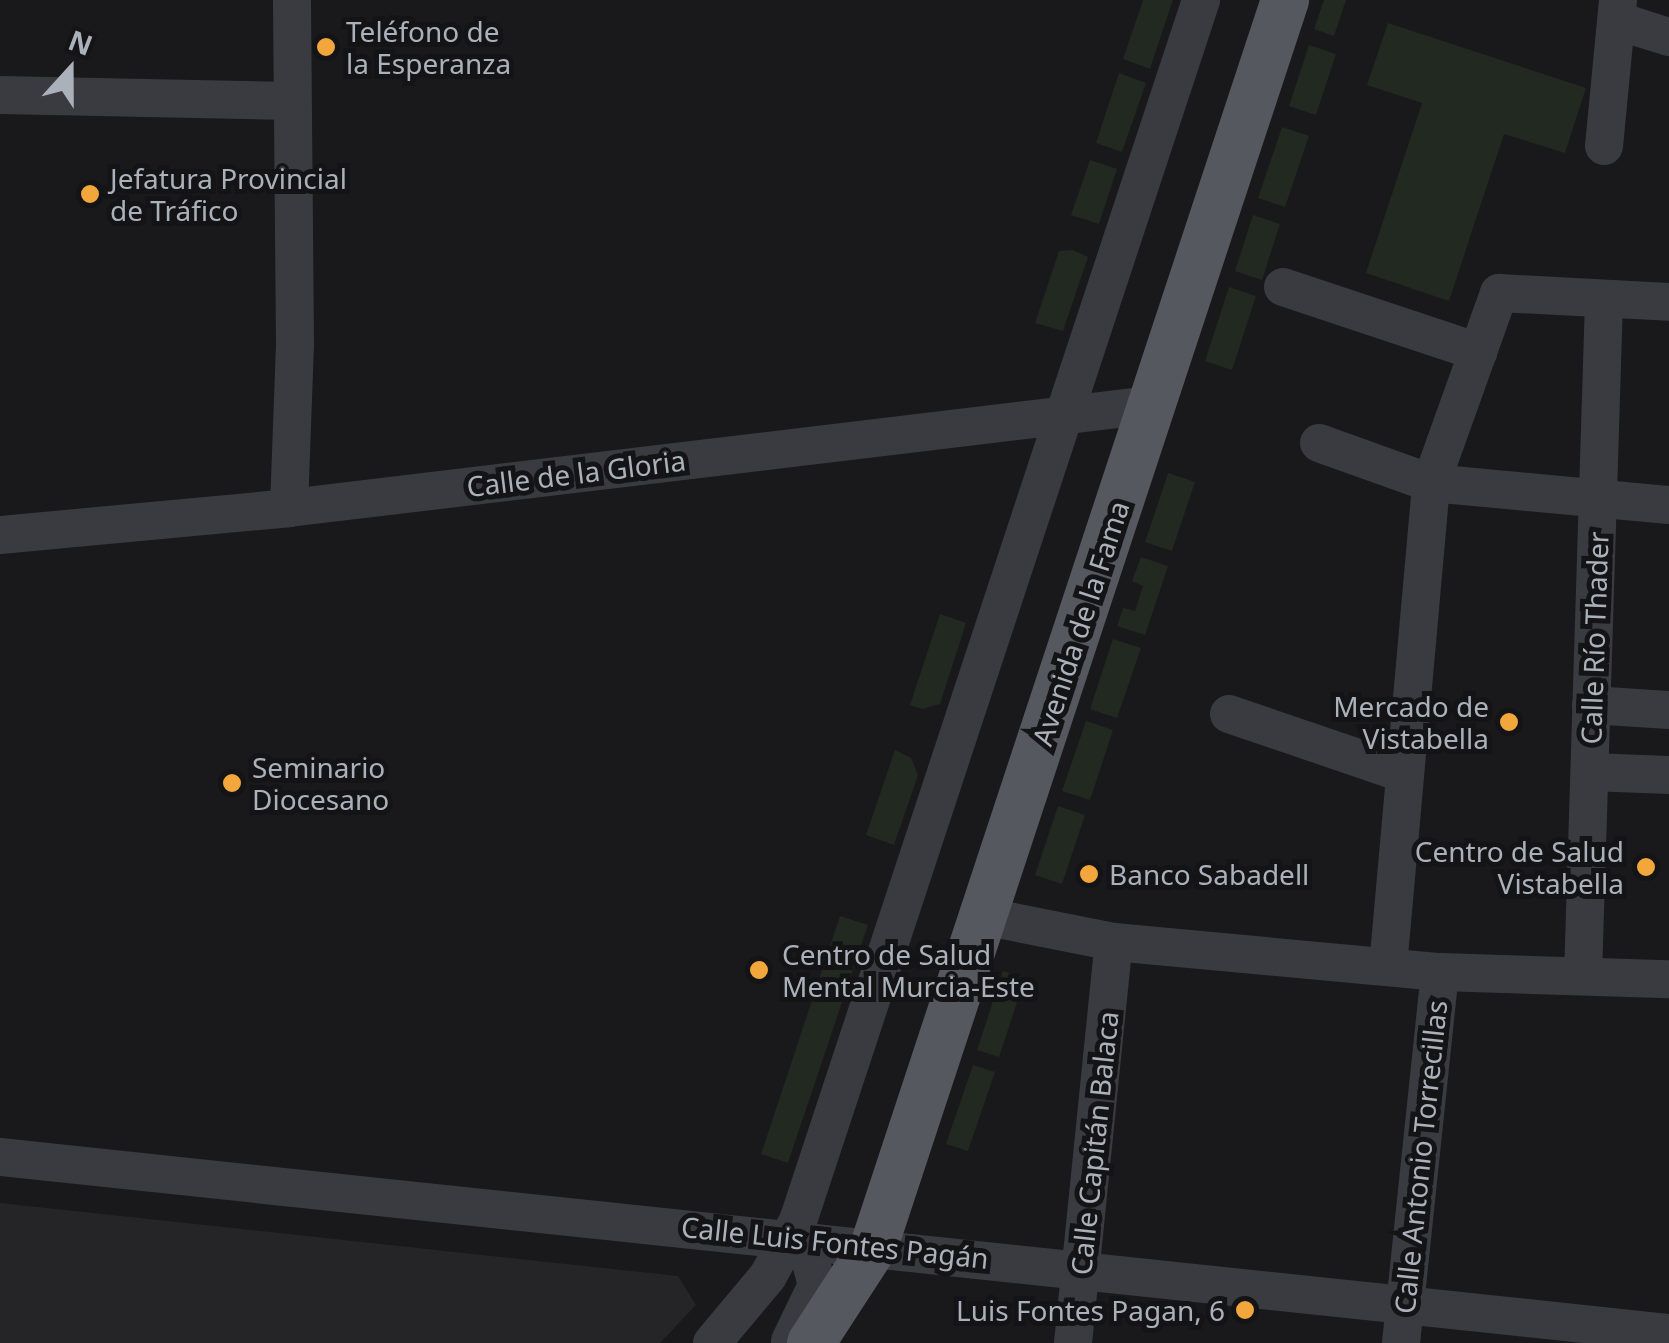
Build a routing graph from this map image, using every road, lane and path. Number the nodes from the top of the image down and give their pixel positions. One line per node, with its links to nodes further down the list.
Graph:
1 (292, 0): 7 (street)
2 (1201, 0): 14 (street)
3 (1285, 0): 13 (main road, Avenida de la Fama)
4 (1620, 11): 5 (street); 8 (street)
5 (1669, 37)
6 (0, 95): 7 (street)
7 (292, 101): 19 (street)
8 (1604, 146)
9 (1283, 287): 12 (street)
10 (1604, 299): 11 (street); 12 (street); 17 (street, Calle Río Thader)
11 (1669, 302)
12 (1478, 352): 16 (street)
13 (1152, 405): 14 (street, Calle de la Gloria); 27 (main road, Avenida de la Fama)
14 (1064, 416): 19 (street, Calle de la Gloria); 34 (street)
15 (1318, 443): 16 (street)
16 (1431, 483): 17 (street); 25 (street)
17 (1598, 502): 18 (street); 21 (street, Calle Río Thader)
18 (1669, 505)
19 (288, 508): 20 (street, Calle de la Gloria)
20 (0, 535)
21 (1592, 706): 22 (street); 24 (street, Calle Río Thader)
22 (1669, 710)
23 (1229, 714): 25 (street)
24 (1590, 772): 26 (street); 31 (street, Calle Río Thader)
25 (1405, 774): 29 (street)
26 (1669, 774)
27 (983, 916): 28 (street); 35 (main road, Avenida de la Fama)
28 (1114, 942): 29 (street); 36 (street, Calle Capitán Balaca)
29 (1388, 967): 30 (street)
30 (1440, 972): 31 (street); 37 (street, Calle Antonio Torrecillas)
31 (1583, 976): 32 (street)
32 (1669, 979)
33 (0, 1157): 34 (street, Calle Luis Fontes Pagán)
34 (792, 1237): 35 (street, Calle Luis Fontes Pagán); 39 (street); 40 (street)
35 (874, 1246): 36 (street, Calle Luis Fontes Pagán); 41 (main road, Avenida de la Fama)
36 (1081, 1268): 37 (street, Calle Luis Fontes Pagán); 42 (street, Calle Capitán Balaca)
37 (1405, 1304): 38 (street, Calle Luis Fontes Pagán); 43 (street, Calle Antonio Torrecillas)
38 (1669, 1333)
39 (712, 1343)
40 (789, 1343)
41 (811, 1343)
42 (1073, 1343)
43 (1401, 1343)

